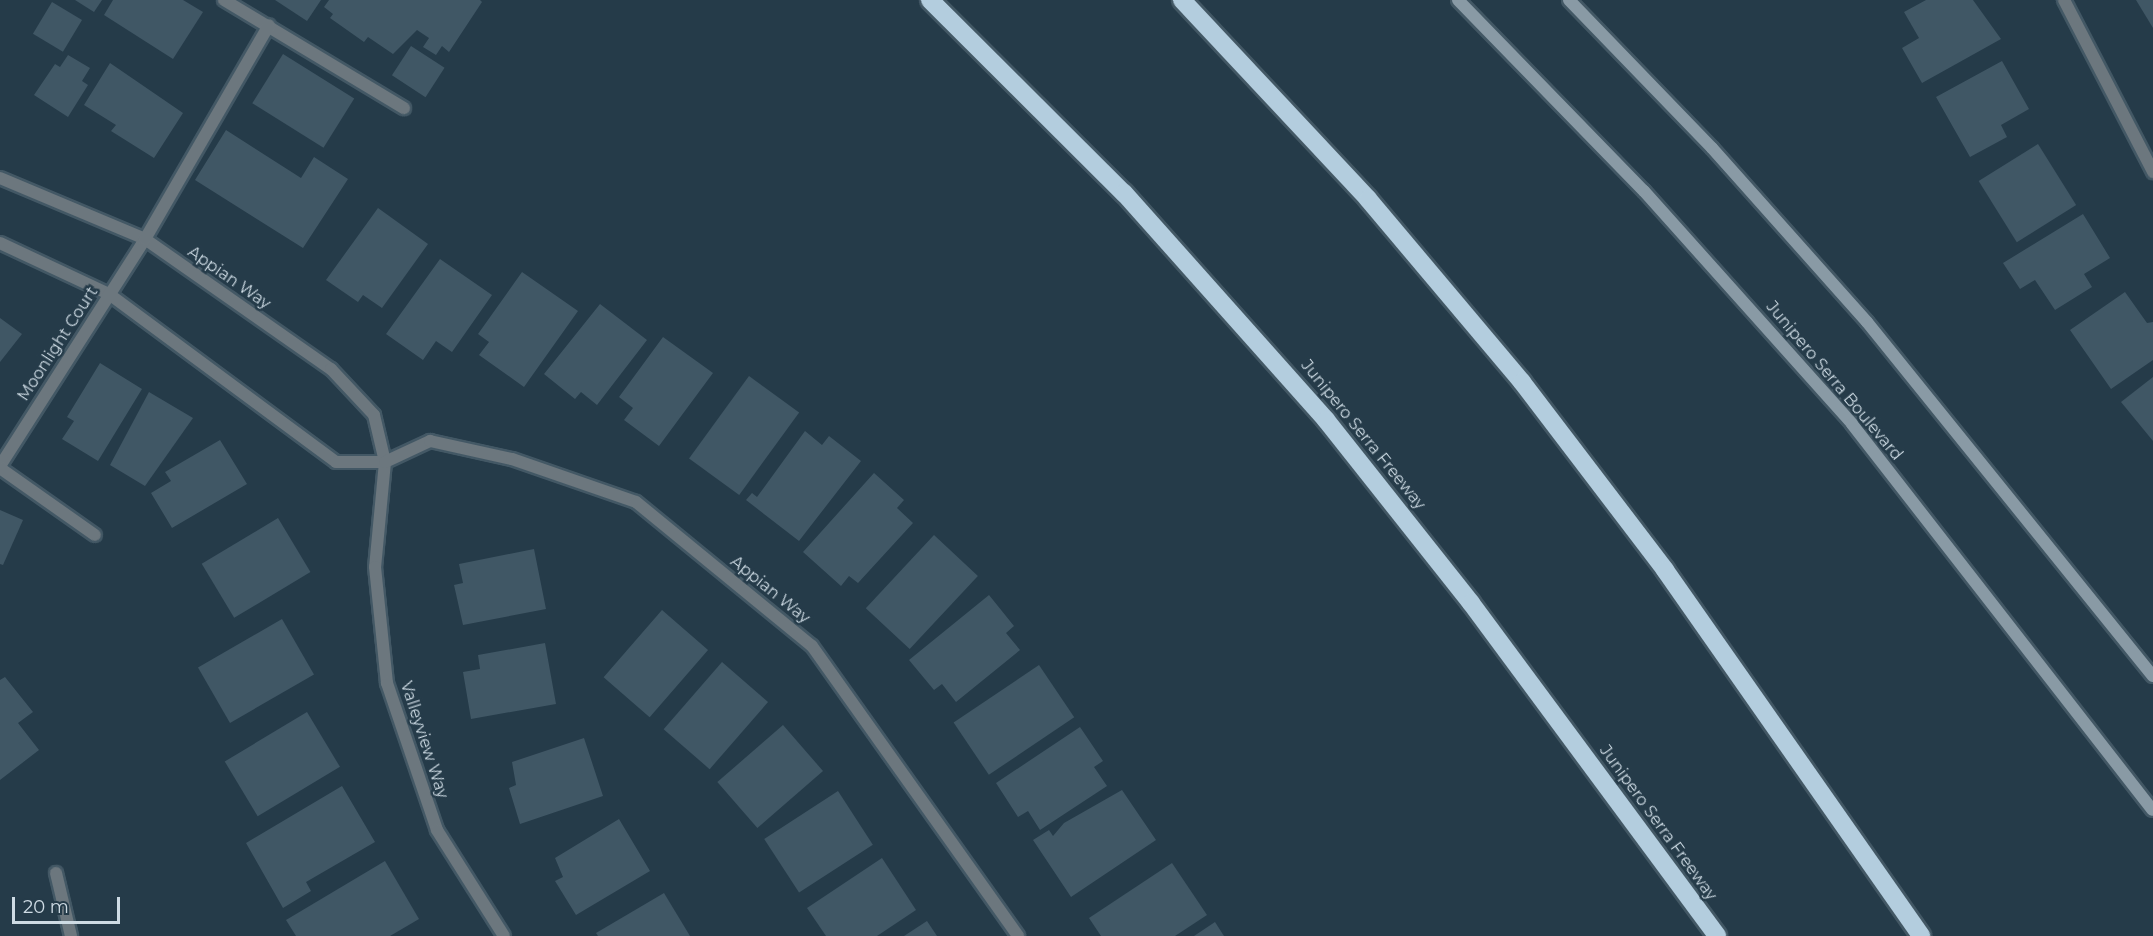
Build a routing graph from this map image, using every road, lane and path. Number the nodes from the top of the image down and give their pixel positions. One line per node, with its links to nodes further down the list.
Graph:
1 (224, 0): 7 (street)
2 (930, 0): 23 (highway, Junipero Serra Freeway)
3 (1182, 0): 24 (highway)
4 (1458, 0): 18 (main road, Junipero Serra Boulevard)
5 (1569, 0): 17 (main road)
6 (2064, 0): 9 (street)
7 (269, 25): 8 (street); 11 (street, Moonlight Court)
8 (404, 108)
9 (2153, 172)
10 (0, 178): 11 (street, Appian Way)
11 (145, 239): 13 (street, Moonlight Court); 14 (street, Appian Way)
12 (0, 243): 13 (street, Appian Way)
13 (110, 294): 14 (street, Appian Way); 15 (street, Moonlight Court)
14 (386, 462): 21 (street, Valleyview Way); 22 (street, Appian Way)
15 (0, 467): 16 (street, Moonlight Court)
16 (95, 536)
17 (2153, 675)
18 (2153, 810)
19 (57, 873): 20 (street)
20 (71, 936)
21 (504, 936)
22 (1018, 936)
23 (1717, 936)
24 (1921, 936)

